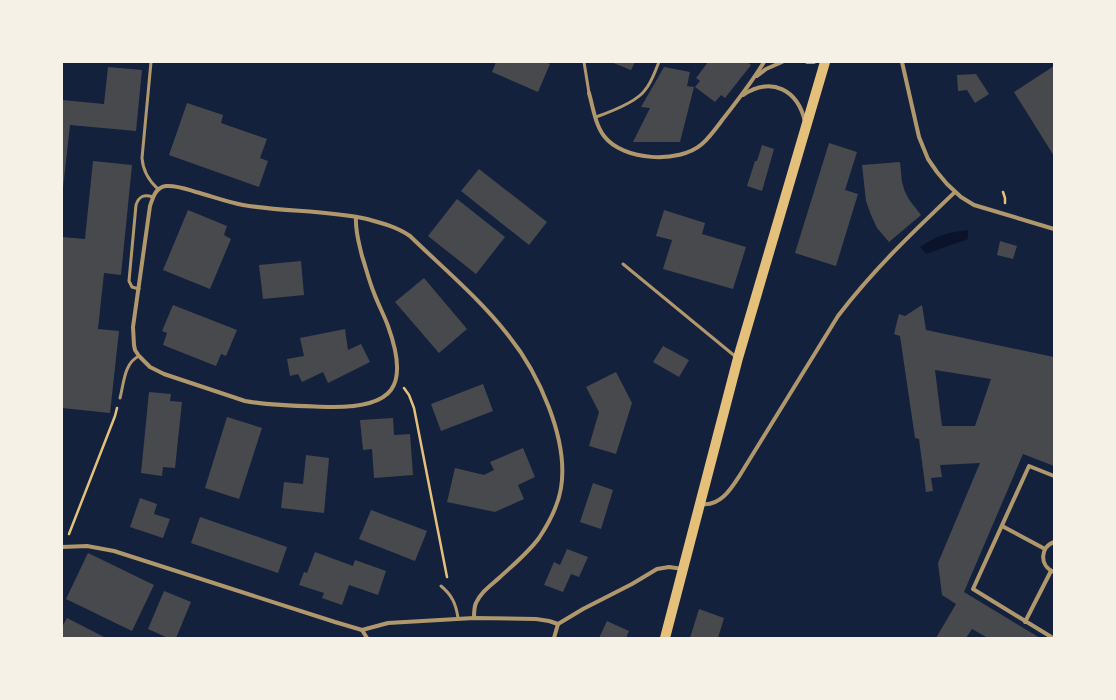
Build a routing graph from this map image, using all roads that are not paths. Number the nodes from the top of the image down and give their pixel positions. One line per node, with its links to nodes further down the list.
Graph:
1 (151, 62): 15 (lane)
2 (584, 62): 11 (lane)
3 (659, 62): 13 (lane)
4 (764, 62): 10 (street)
5 (782, 62): 10 (street)
6 (807, 62): 7 (street)
7 (814, 62)
8 (825, 62): 14 (main road)
9 (902, 62): 16 (street)
10 (755, 77): 12 (street)
11 (589, 93): 13 (street)
12 (741, 96): 13 (street); 14 (street)
13 (596, 117)
14 (806, 128): 23 (main road)
15 (158, 190): 17 (street); 18 (street)
16 (955, 192): 19 (street); 26 (street)
17 (153, 197): 21 (street); 21 (lane)
18 (356, 217): 22 (street); 35 (street)
19 (1054, 229)
20 (623, 264): 23 (lane)
21 (139, 288): 22 (street)
22 (139, 356): 24 (lane)
23 (738, 358): 26 (main road)
24 (120, 398)
25 (1054, 476): 27 (street)
26 (700, 504): 31 (main road)
27 (1002, 526): 30 (street); 36 (street)
28 (1054, 542): 30 (street)
29 (63, 546): 38 (street)
30 (1045, 549): 32 (street)
31 (684, 569): 37 (street); 41 (main road)
32 (1052, 572): 36 (street)
33 (441, 586): 34 (lane)
34 (458, 618): 35 (street); 38 (street)
35 (474, 618): 37 (street)
36 (1025, 622): 42 (street)
37 (558, 624): 40 (street)
38 (362, 630): 39 (street)
39 (367, 638)
40 (554, 638)
41 (665, 638)
42 (1053, 638)

